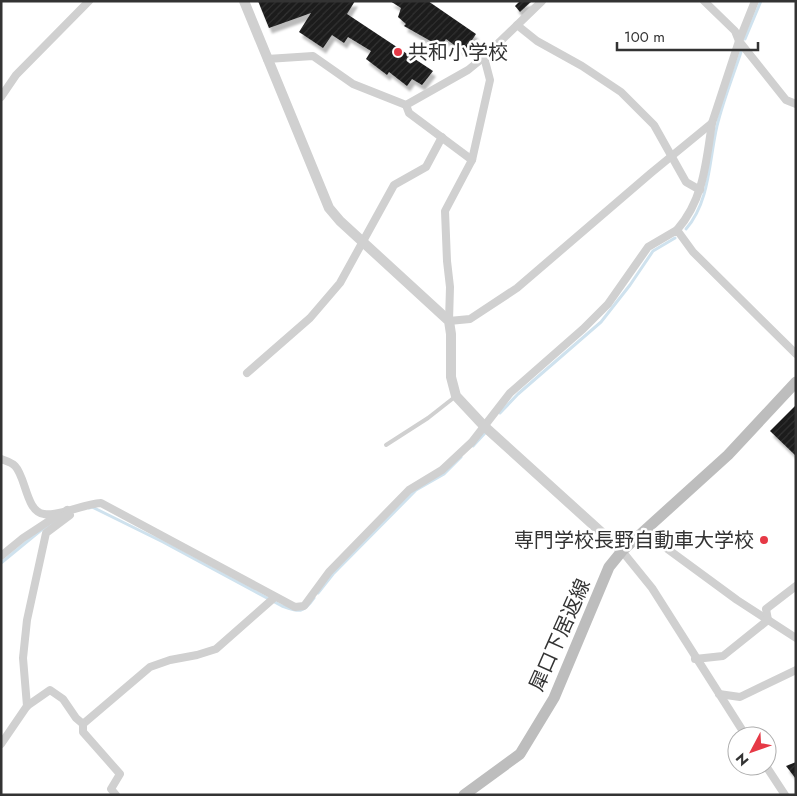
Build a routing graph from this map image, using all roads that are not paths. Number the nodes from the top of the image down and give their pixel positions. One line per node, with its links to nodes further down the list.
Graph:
1 (89, 1): 10 (street)
2 (244, 1): 9 (street)
3 (542, 1): 6 (street)
4 (704, 1): 7 (street)
5 (755, 1): 7 (street)
6 (517, 25): 8 (street); 15 (street)
7 (739, 41): 11 (street); 13 (street)
8 (484, 57): 12 (street); 16 (street)
9 (267, 59): 12 (street); 19 (street)
10 (1, 97)
11 (796, 104)
12 (406, 105): 14 (street)
13 (712, 123): 15 (street); 17 (street)
14 (442, 136): 16 (street); 19 (street)
15 (672, 156): 17 (street); 20 (street)
16 (472, 160): 20 (street)
17 (700, 190): 18 (street)
18 (677, 230): 21 (street); 25 (street)
19 (364, 241): 20 (street); 22 (street)
20 (449, 321): 24 (street)
21 (796, 354)
22 (247, 373)
23 (796, 382): 29 (main road, 犀口下居返線)
24 (456, 396): 25 (street); 26 (lane)
25 (484, 426): 30 (street); 33 (street)
26 (386, 445)
27 (1, 459): 28 (street)
28 (67, 510): 31 (street); 33 (street); 39 (street)
29 (643, 531): 30 (main road, 犀口下居返線); 34 (street)
30 (622, 551): 36 (street); 45 (main road, 犀口下居返線)
31 (1, 556)
32 (796, 586): 34 (street)
33 (273, 600): 40 (street)
34 (768, 620): 35 (street); 36 (street)
35 (796, 638)
36 (696, 659): 38 (street)
37 (796, 670): 38 (street)
38 (719, 694): 41 (street)
39 (27, 706): 40 (street); 42 (street)
40 (83, 724): 44 (street)
41 (740, 726)
42 (1, 744)
43 (773, 776): 46 (street)
44 (116, 795)
45 (464, 795)
46 (785, 795)

